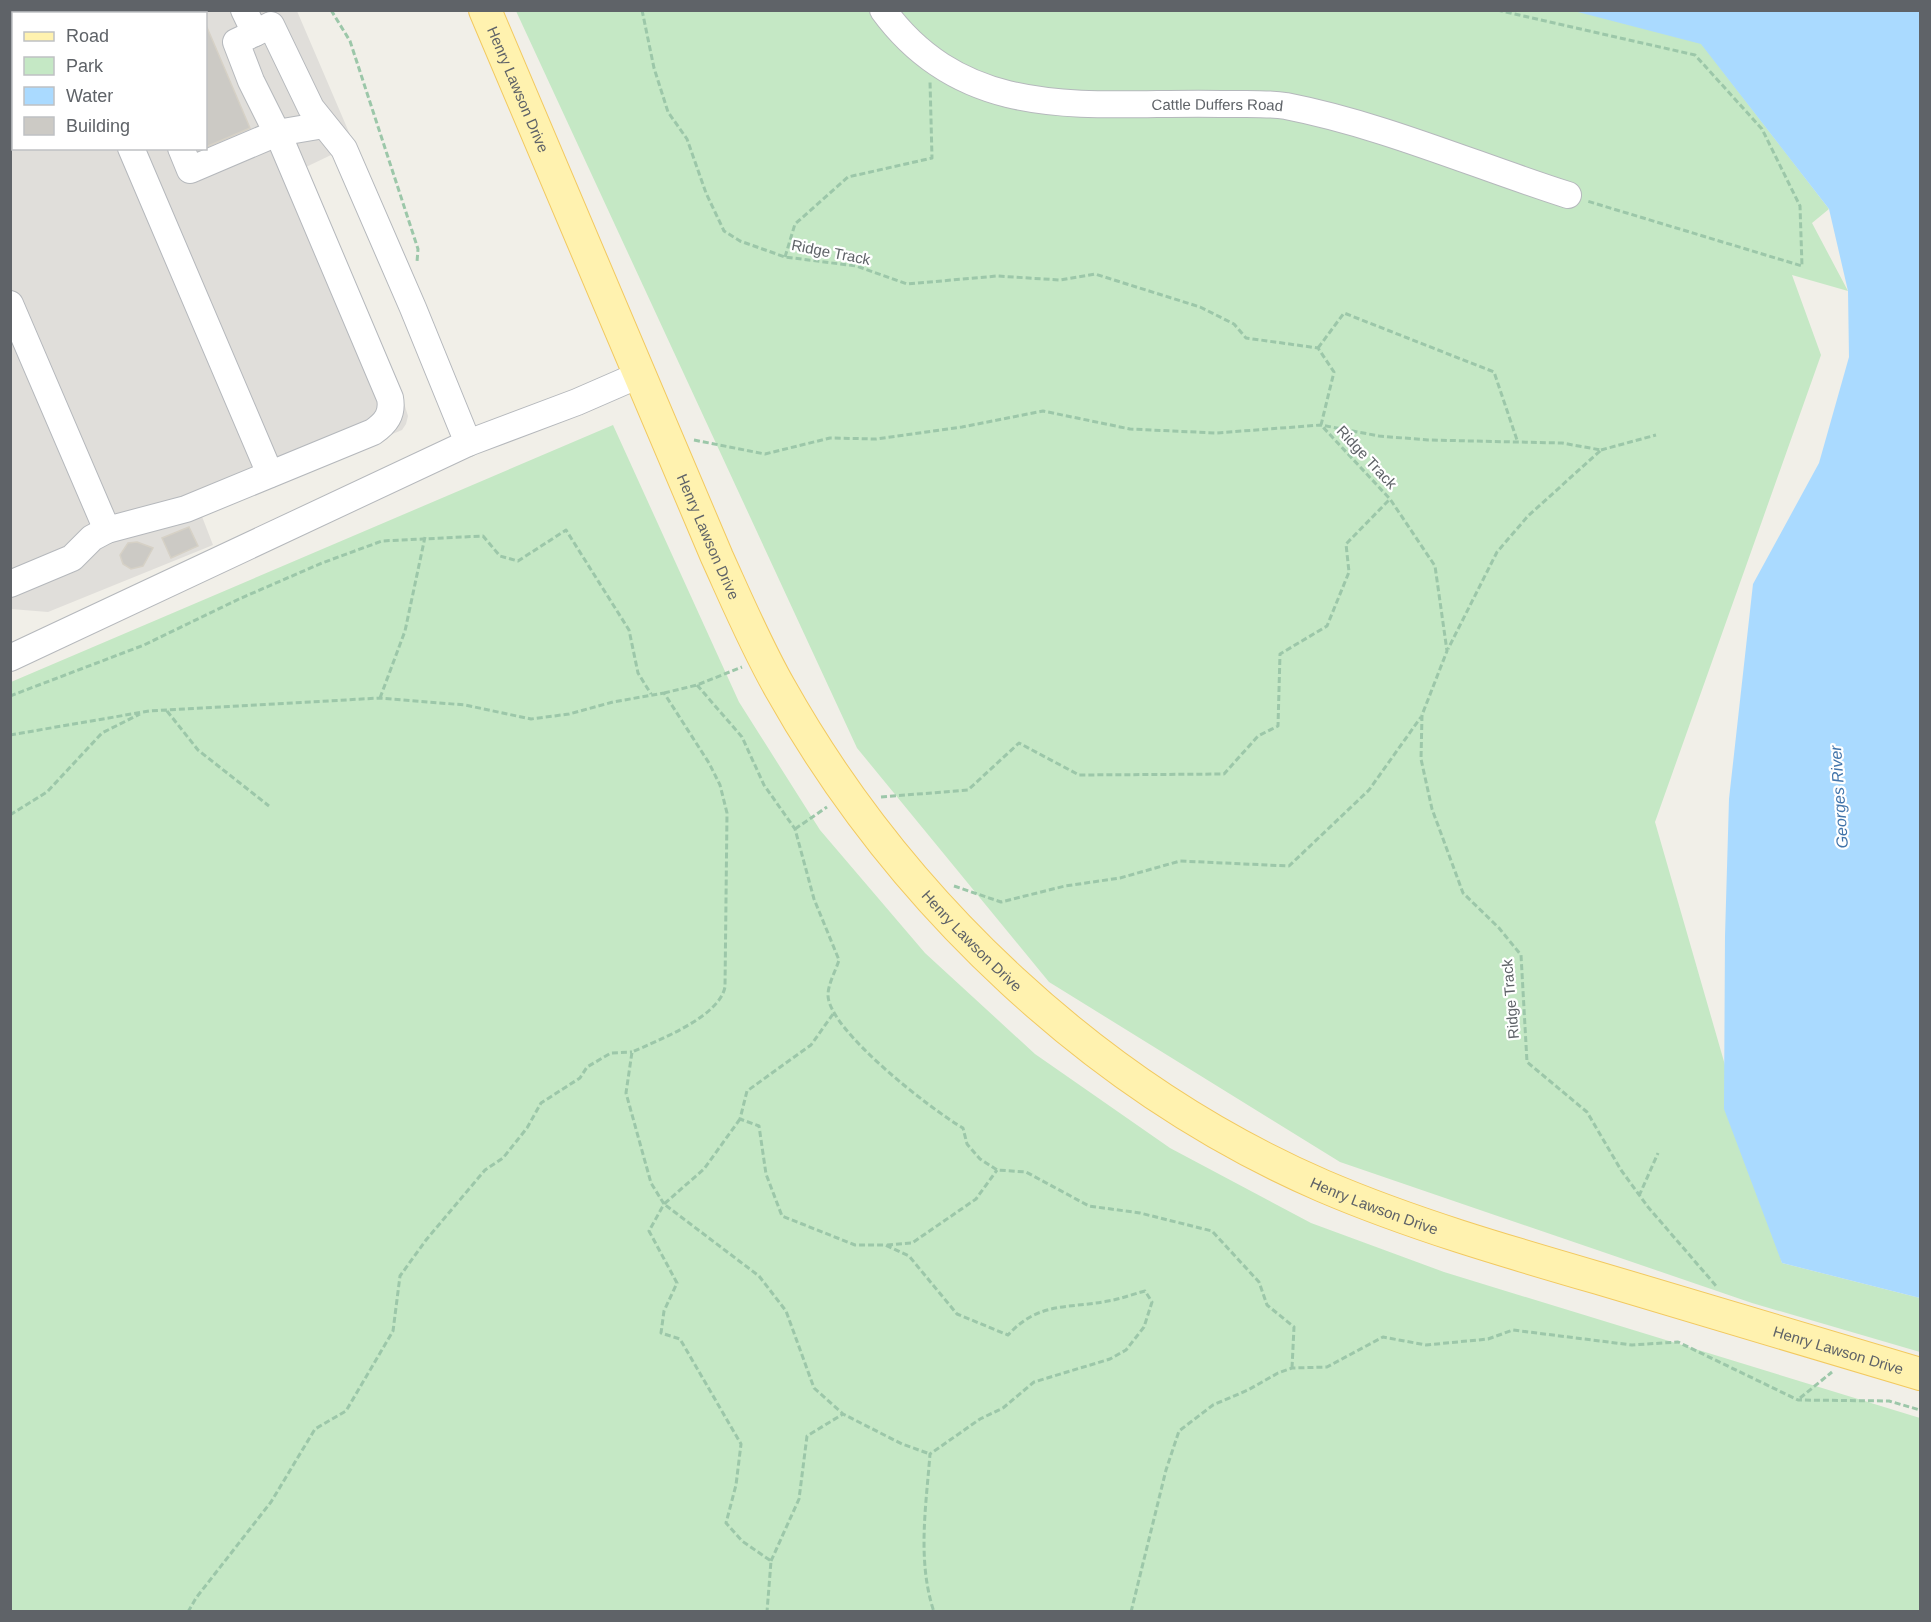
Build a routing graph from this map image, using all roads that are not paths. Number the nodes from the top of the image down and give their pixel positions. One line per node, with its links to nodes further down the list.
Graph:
1 (484, 10): 10 (main road, Henry Lawson Drive)
2 (884, 10): 8 (lane, Cattle Duffers Road)
3 (249, 22): 4 (lane); 5 (lane)
4 (324, 125): 5 (lane); 11 (lane)
5 (277, 133): 7 (lane); 12 (lane)
6 (132, 150): 12 (lane)
7 (182, 150)
8 (1568, 195)
9 (10, 304): 13 (lane)
10 (639, 375): 11 (lane); 16 (main road, Henry Lawson Drive)
11 (468, 442): 15 (lane)
12 (270, 474): 13 (lane)
13 (107, 530): 14 (lane)
14 (10, 584)
15 (10, 658)
16 (1920, 1374)

